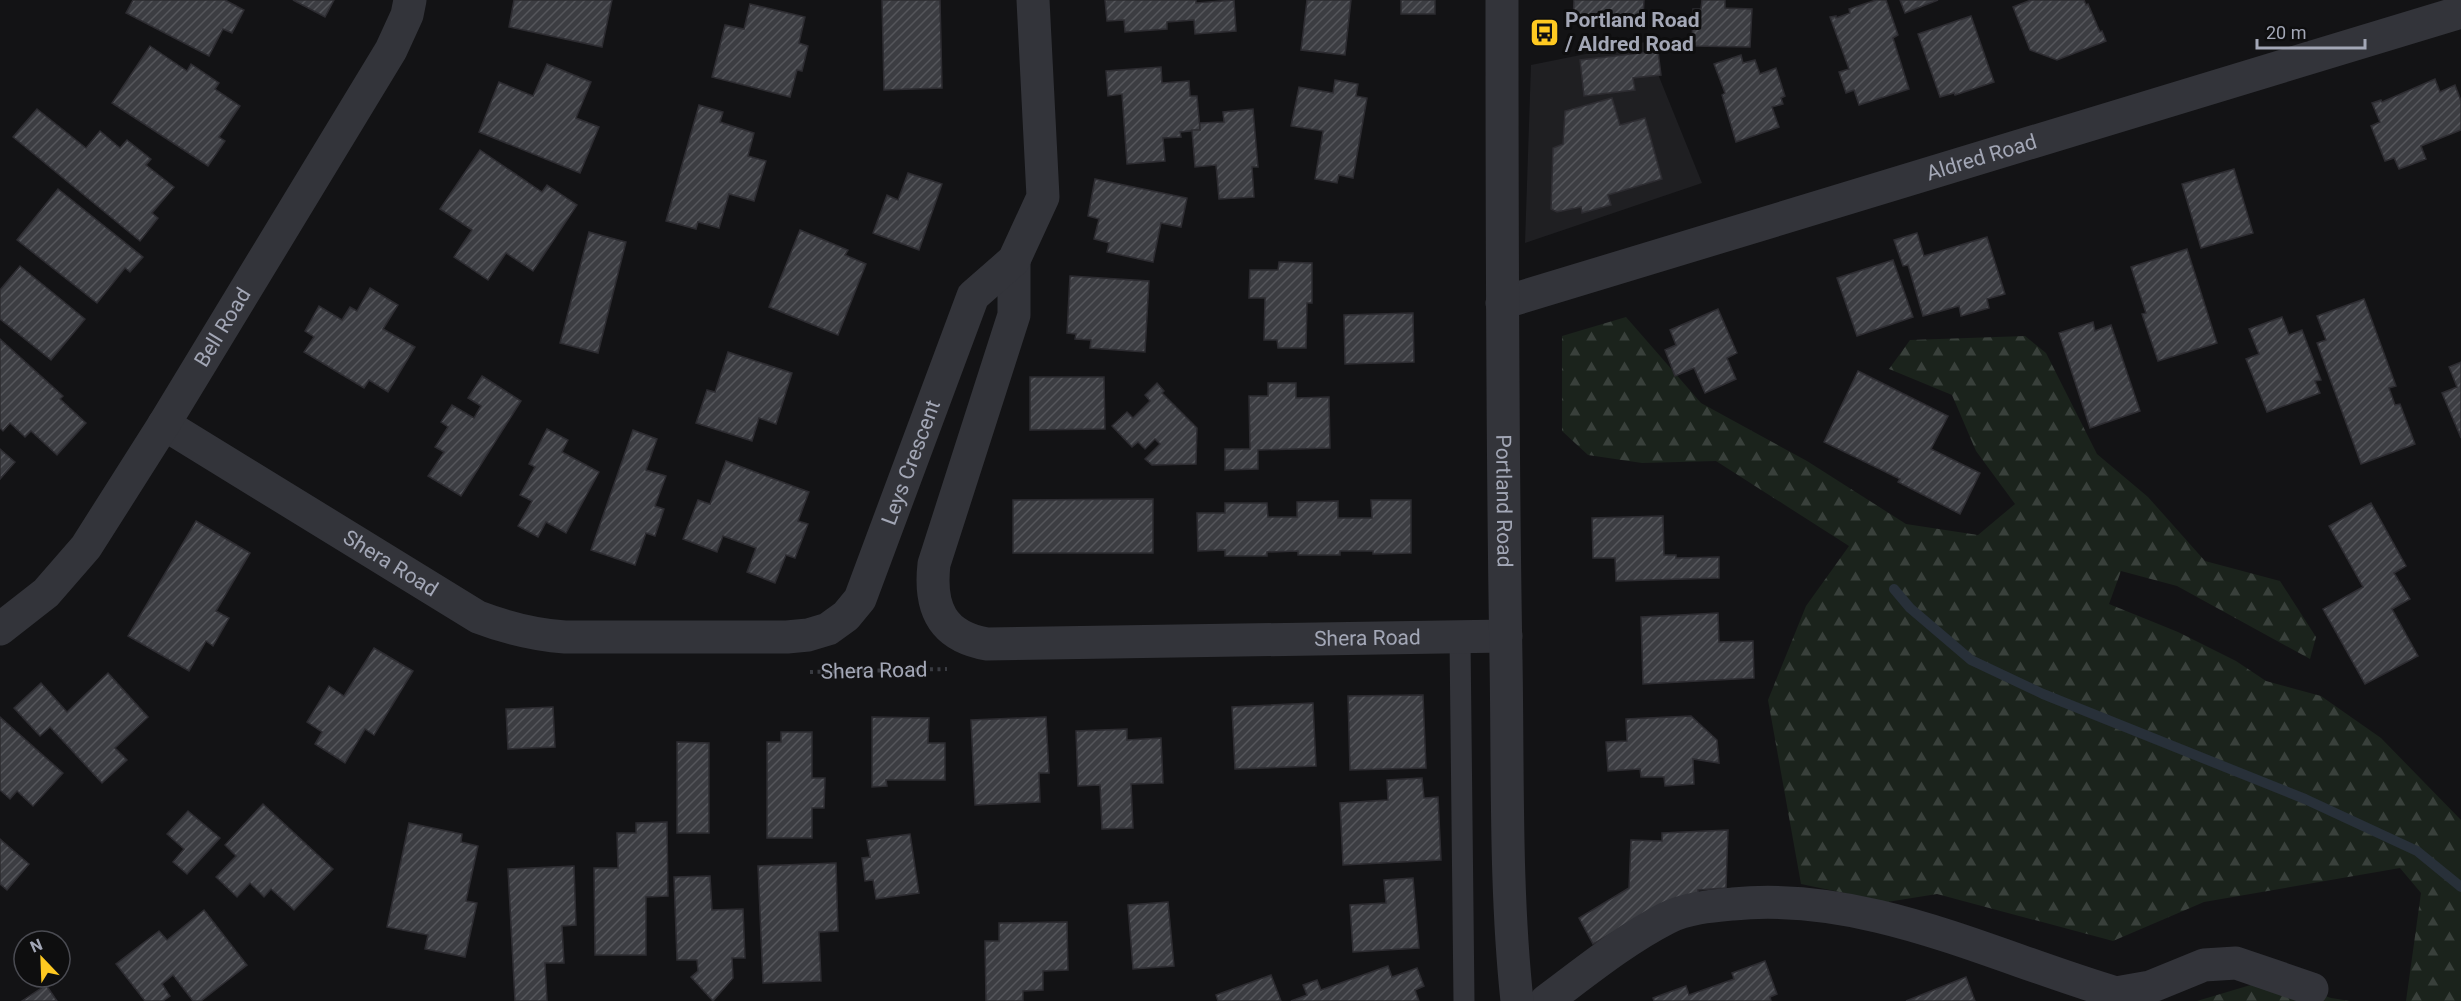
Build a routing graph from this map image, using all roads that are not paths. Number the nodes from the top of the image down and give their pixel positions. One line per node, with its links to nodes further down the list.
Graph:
1 (410, 0): 7 (street, Bell Road)
2 (1034, 0): 5 (street, Leys Crescent)
3 (1502, 0): 6 (street, Portland Road)
4 (2461, 12): 6 (street, Aldred Road)
5 (1014, 260): 10 (street, Leys Crescent); 12 (street, Leys Crescent)
6 (1502, 303): 9 (street, Portland Road)
7 (164, 424): 8 (street, Bell Road); 10 (street, Shera Road)
8 (0, 629)
9 (1506, 636): 11 (street, Shera Road); 15 (street, Portland Road)
10 (787, 637)
11 (1460, 638): 12 (street, Shera Road); 14 (lane)
12 (987, 644)
13 (2312, 989): 16 (street)
14 (1464, 1001)
15 (1517, 1001)
16 (1546, 1001)

